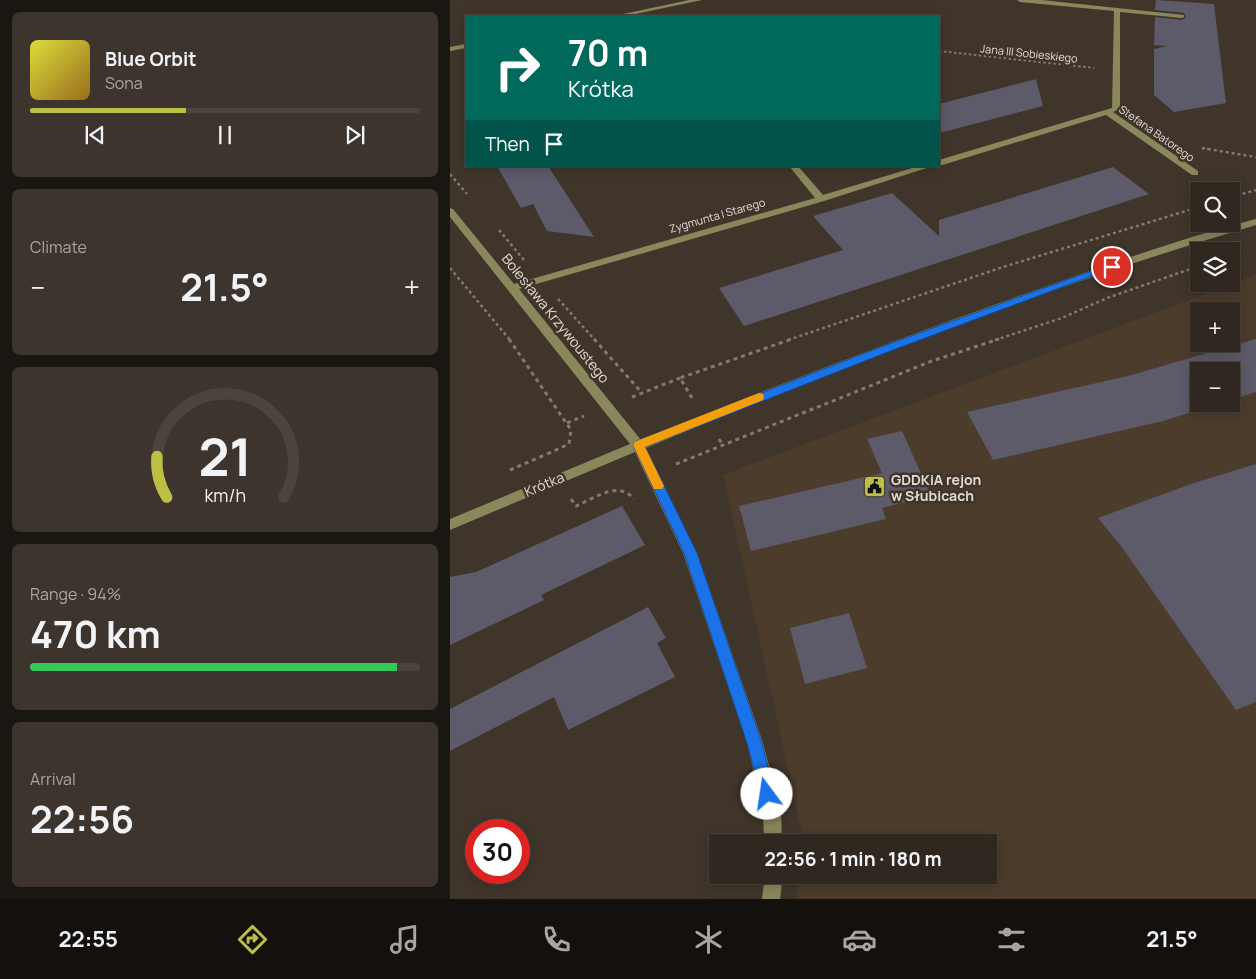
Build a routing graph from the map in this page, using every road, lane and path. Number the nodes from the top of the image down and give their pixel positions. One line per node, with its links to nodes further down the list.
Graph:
1 (648, 0): 4 (street)
2 (699, 0): 4 (street)
3 (1020, 0): 5 (street)
4 (655, 9): 6 (street); 7 (street)
5 (1117, 10): 8 (street); 12 (street, Stefana Batorego)
6 (622, 15)
7 (661, 15)
8 (1182, 16)
9 (465, 46): 10 (street)
10 (450, 49)
11 (940, 51): 12 (path, Jana III Sobieskiego)
12 (1117, 70): 13 (street, Stefana Batorego)
13 (1112, 110): 14 (street); 17 (street, Stefana Batorego)
14 (940, 163)
15 (794, 167): 20 (street)
16 (926, 167): 20 (street, Zygmunta I Starego)
17 (1195, 174)
18 (1256, 190): 19 (path)
19 (1240, 194)
20 (821, 199): 26 (street, Zygmunta I Starego)
21 (1190, 209): 27 (path)
22 (450, 211): 26 (street, Bolesława Krzywoustego)
23 (1256, 222): 27 (street, Krótka)
24 (450, 268): 31 (path)
25 (1190, 269): 29 (path)
26 (512, 288): 28 (street, Bolesława Krzywoustego)
27 (705, 417): 28 (street, Krótka); 29 (path)
28 (638, 445): 30 (street); 31 (street, Krótka)
29 (723, 445): 30 (path)
30 (652, 474): 32 (path); 35 (street)
31 (556, 479): 32 (path); 34 (street, Krótka)
32 (628, 492): 33 (path)
33 (638, 504)
34 (450, 525)
35 (773, 834)
36 (773, 884): 37 (street)
37 (771, 899)

